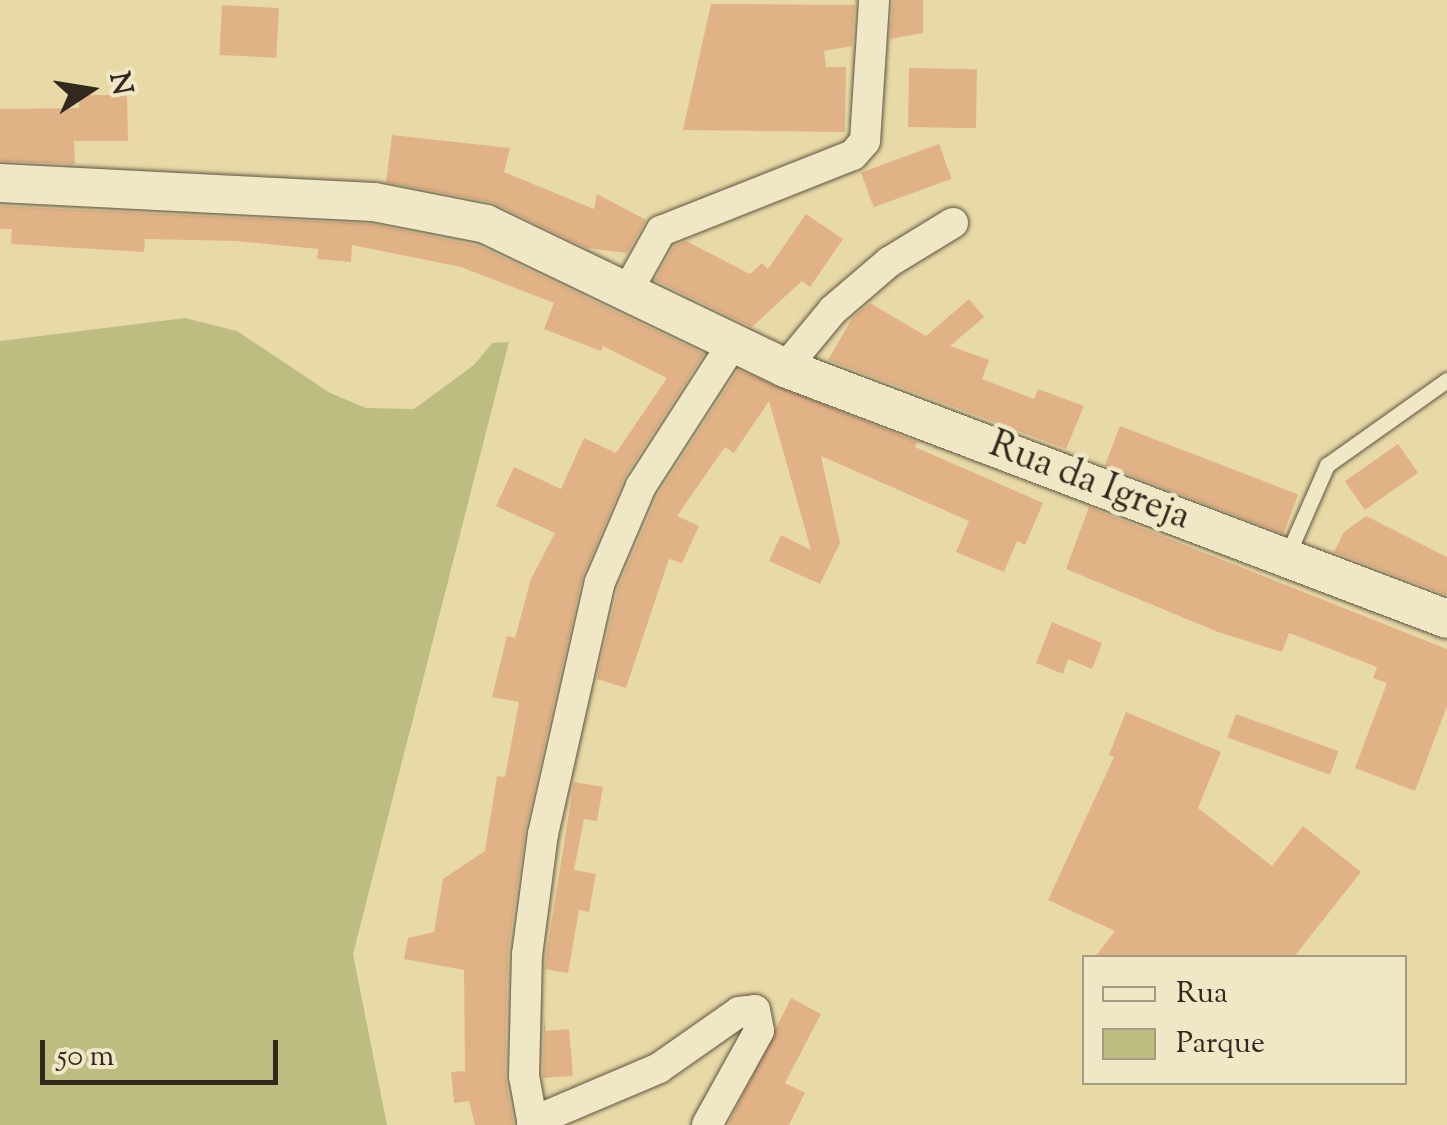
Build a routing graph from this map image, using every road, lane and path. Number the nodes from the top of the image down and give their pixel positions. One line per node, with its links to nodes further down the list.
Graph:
1 (874, 0): 4 (street)
2 (0, 183): 4 (street, Rua da Igreja)
3 (952, 223): 6 (street)
4 (628, 290): 5 (street, Rua da Igreja)
5 (733, 342): 6 (street, Rua da Igreja); 12 (street)
6 (785, 368): 8 (street, Rua da Igreja)
7 (1447, 380): 8 (lane)
8 (1286, 558): 9 (street, Rua da Igreja)
9 (1447, 620)
10 (692, 1045): 11 (street); 11 (street); 12 (street)
11 (728, 1086): 13 (street)
12 (532, 1123)
13 (707, 1125)

